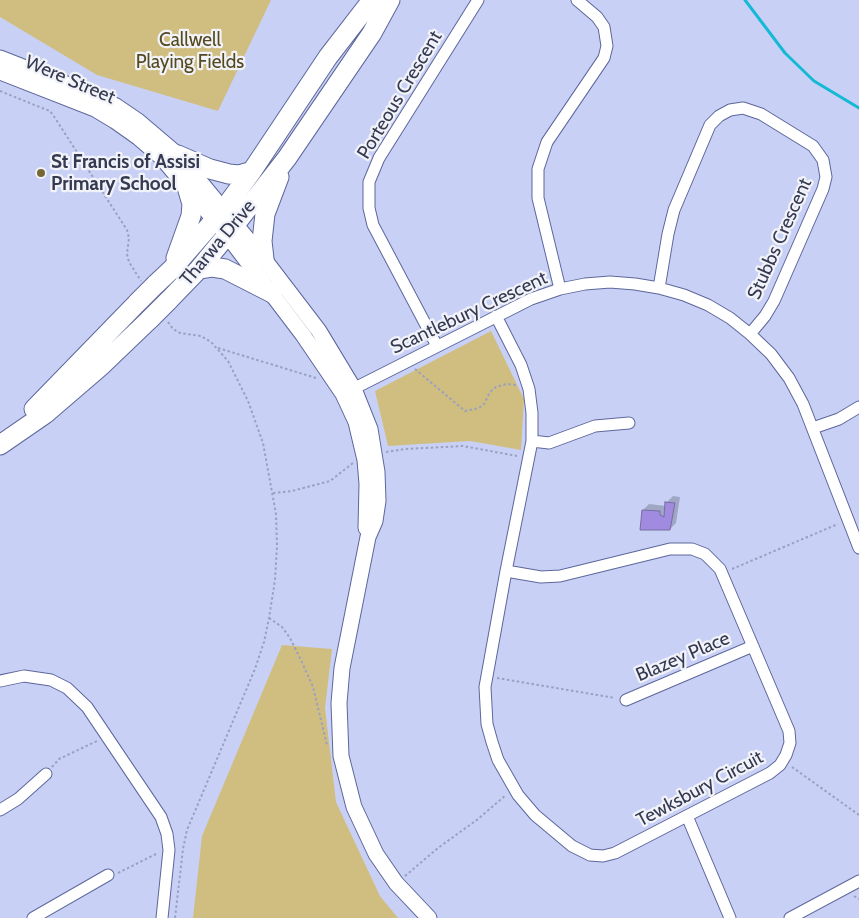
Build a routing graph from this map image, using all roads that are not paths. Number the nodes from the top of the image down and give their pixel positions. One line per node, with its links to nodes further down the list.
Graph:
1 (372, 0): 9 (main road, Tharwa Drive)
2 (390, 0): 8 (main road, Tharwa Drive)
3 (478, 0): 21 (street, Porteous Crescent)
4 (577, 0): 17 (street)
5 (0, 58): 7 (street, Were Street)
6 (0, 72): 10 (street, Were Street)
7 (178, 155): 9 (main road); 11 (street, Were Street)
8 (287, 158): 12 (main road, Tharwa Drive); 13 (main road)
9 (252, 171): 11 (main road, Tharwa Drive)
10 (187, 187): 11 (street, Were Street); 14 (main road)
11 (219, 215): 12 (street); 14 (main road, Tharwa Drive)
12 (231, 230): 13 (street); 15 (main road, Tharwa Drive); 18 (street)
13 (264, 259): 22 (street)
14 (172, 268): 26 (main road, Tharwa Drive)
15 (199, 269): 18 (main road); 28 (main road, Tharwa Drive)
16 (659, 288): 17 (street, Scantlebury Crescent); 20 (street, Scantlebury Crescent); 20 (street, Stubbs Crescent)
17 (560, 289): 19 (street, Scantlebury Crescent)
18 (272, 293): 22 (street)
19 (496, 316): 21 (street, Scantlebury Crescent); 27 (street, Tewksbury Circuit)
20 (750, 334): 25 (street, Scantlebury Crescent)
21 (437, 346): 22 (street, Scantlebury Crescent)
22 (349, 391): 41 (street)
23 (859, 407): 25 (street)
24 (629, 423): 27 (street)
25 (813, 428): 29 (street, Scantlebury Crescent)
26 (0, 440)
27 (532, 442): 30 (street, Tewksbury Circuit)
28 (0, 445)
29 (859, 548)
30 (506, 571): 31 (street, Tewksbury Circuit); 36 (street, Tewksbury Circuit)
31 (753, 646): 33 (street, Blazey Place); 36 (street, Tewksbury Circuit)
32 (0, 681): 40 (street)
33 (626, 700)
34 (46, 774): 35 (street)
35 (0, 810)
36 (687, 816): 42 (street)
37 (108, 875): 39 (street)
38 (859, 881): 43 (street)
39 (33, 918)
40 (162, 918)
41 (429, 918)
42 (730, 918)
43 (790, 918)

